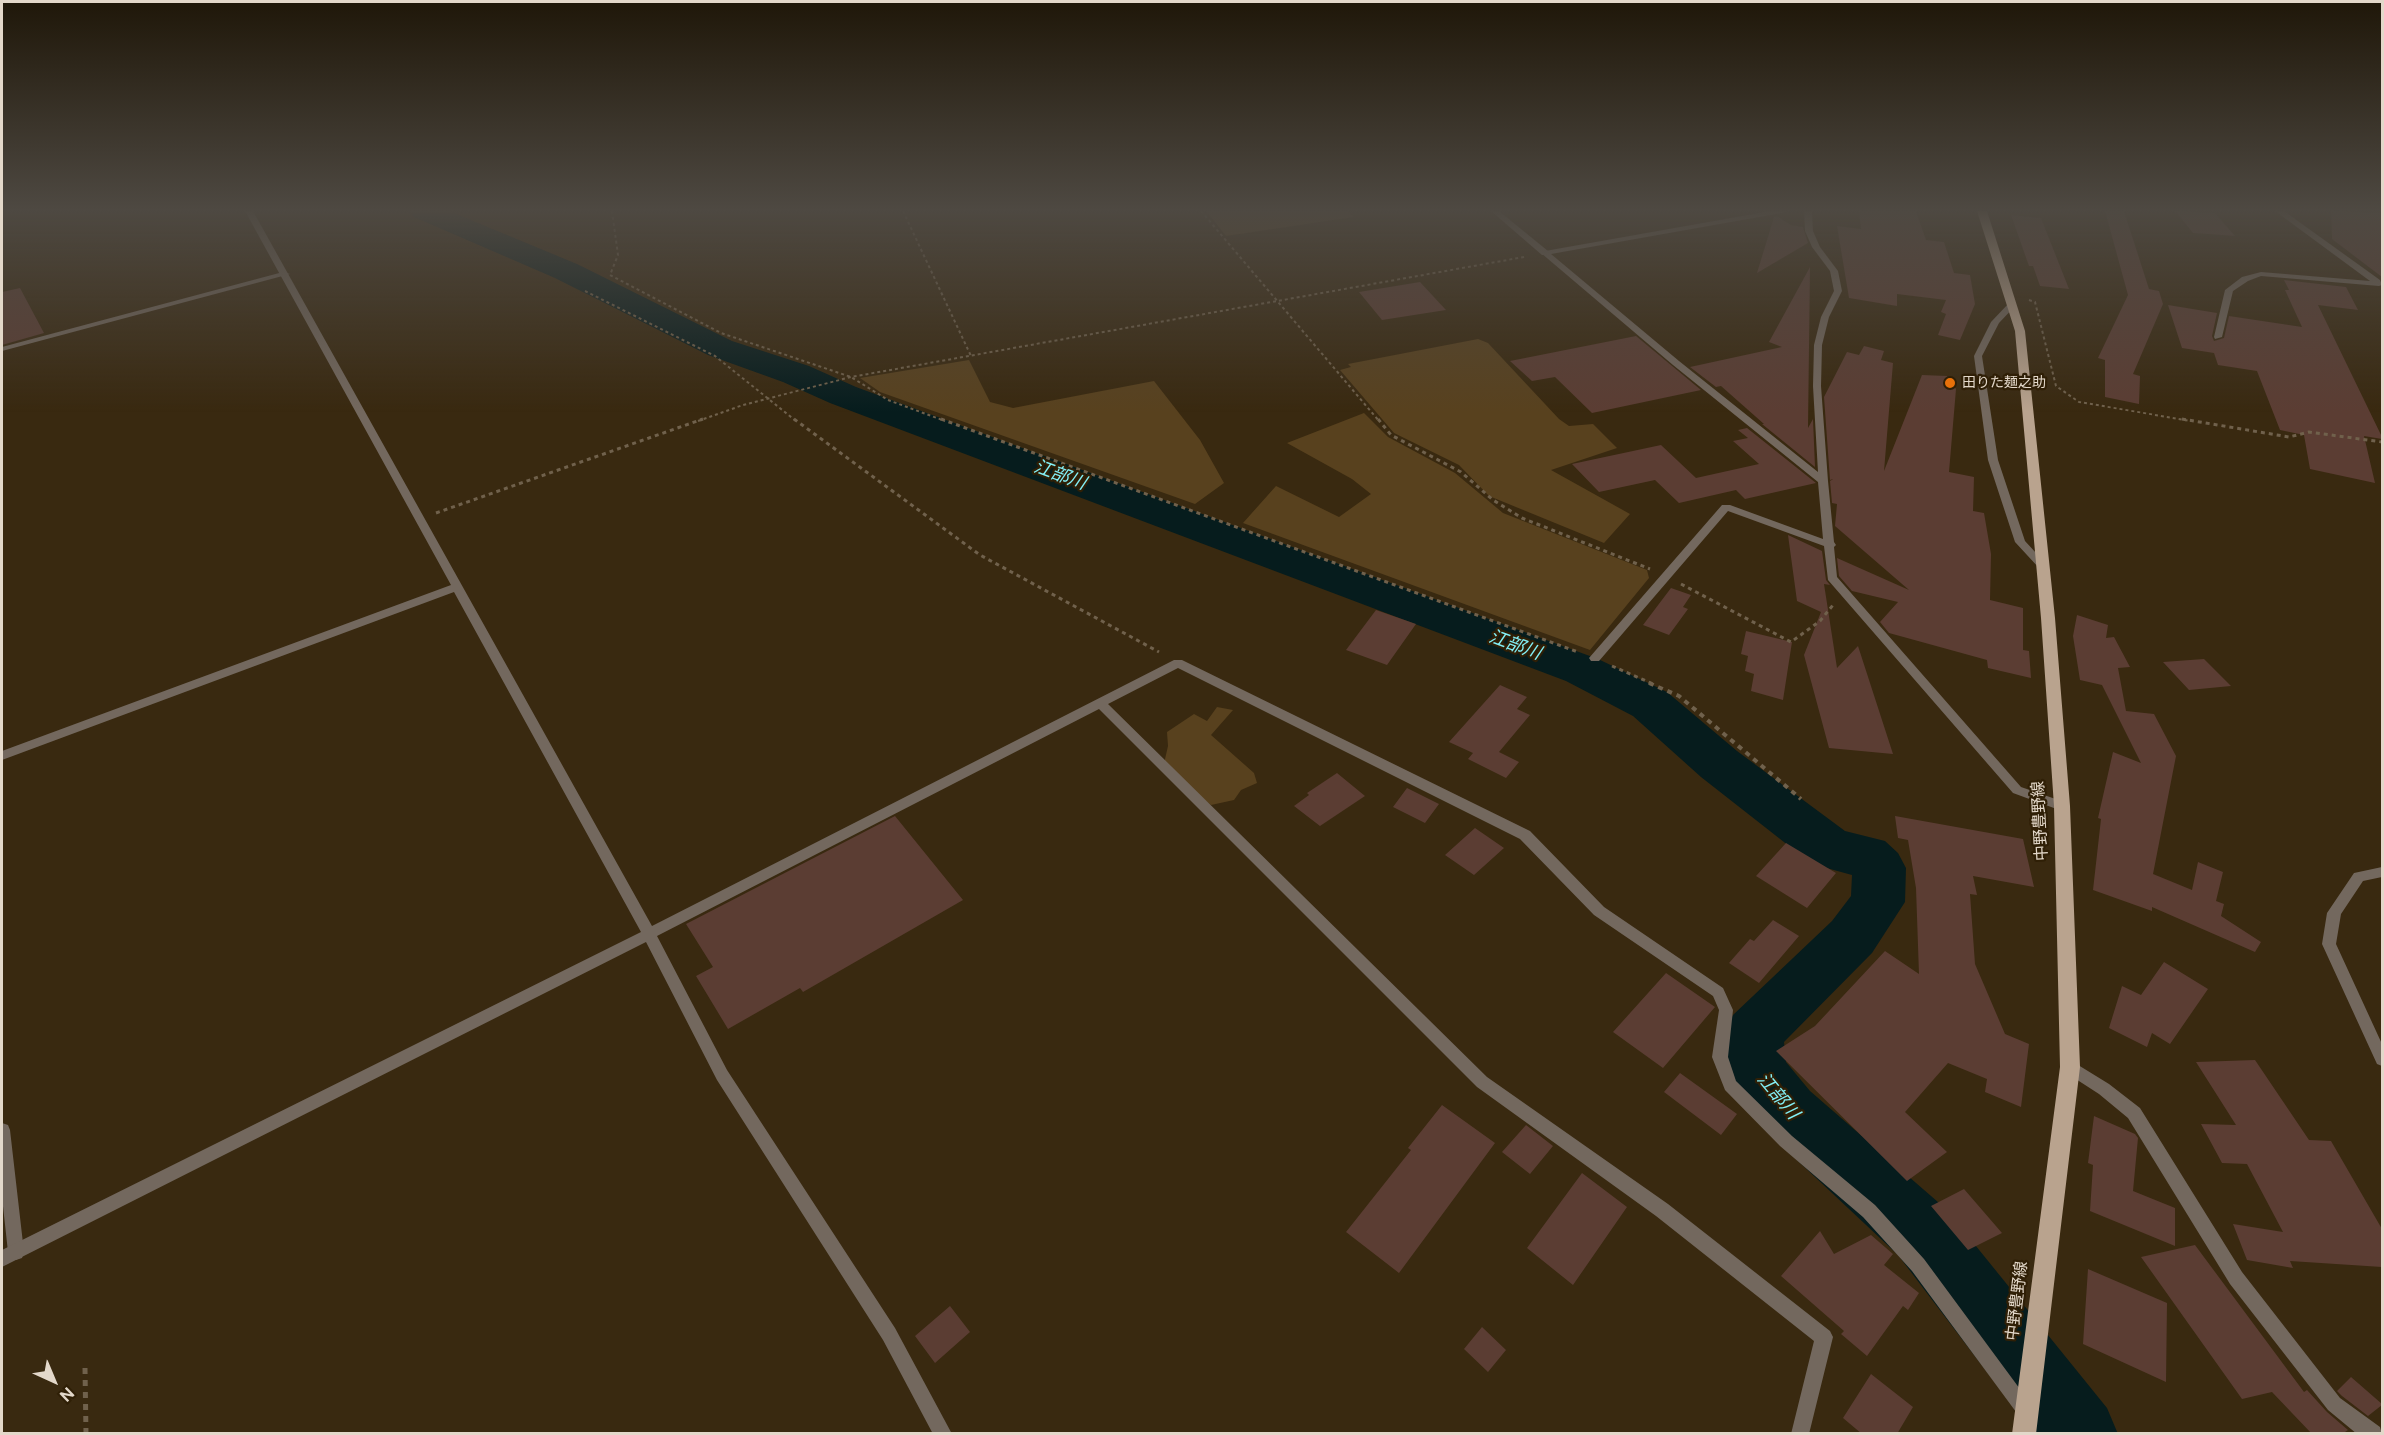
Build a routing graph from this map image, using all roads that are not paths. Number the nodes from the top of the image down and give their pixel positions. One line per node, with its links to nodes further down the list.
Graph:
1 (271, 278): 11 (street)
2 (288, 278): 15 (street)
3 (1575, 278): 12 (street)
4 (1836, 278): 12 (street)
5 (2003, 278): 9 (main road, 中野豊野線)
6 (2248, 278): 10 (street)
7 (2304, 278): 8 (street)
8 (2381, 285)
9 (2010, 299): 14 (main road, 中野豊野線); 14 (street)
10 (2218, 338)
11 (2, 348)
12 (1822, 481): 13 (street)
13 (1831, 545): 16 (street); 19 (street)
14 (2043, 566): 19 (main road, 中野豊野線)
15 (456, 586): 18 (street); 21 (street)
16 (1595, 658)
17 (1101, 705): 21 (street); 26 (street); 28 (street)
18 (2, 756)
19 (2062, 806): 23 (main road, 中野豊野線)
20 (2382, 872): 22 (street)
21 (649, 934): 25 (street); 27 (street)
22 (2382, 1059)
23 (2070, 1067): 26 (main road, 中野豊野線); 29 (street)
24 (2, 1130): 25 (street)
25 (9, 1256)
26 (2025, 1422)
27 (943, 1434)
28 (1800, 1434)
29 (2373, 1434)

